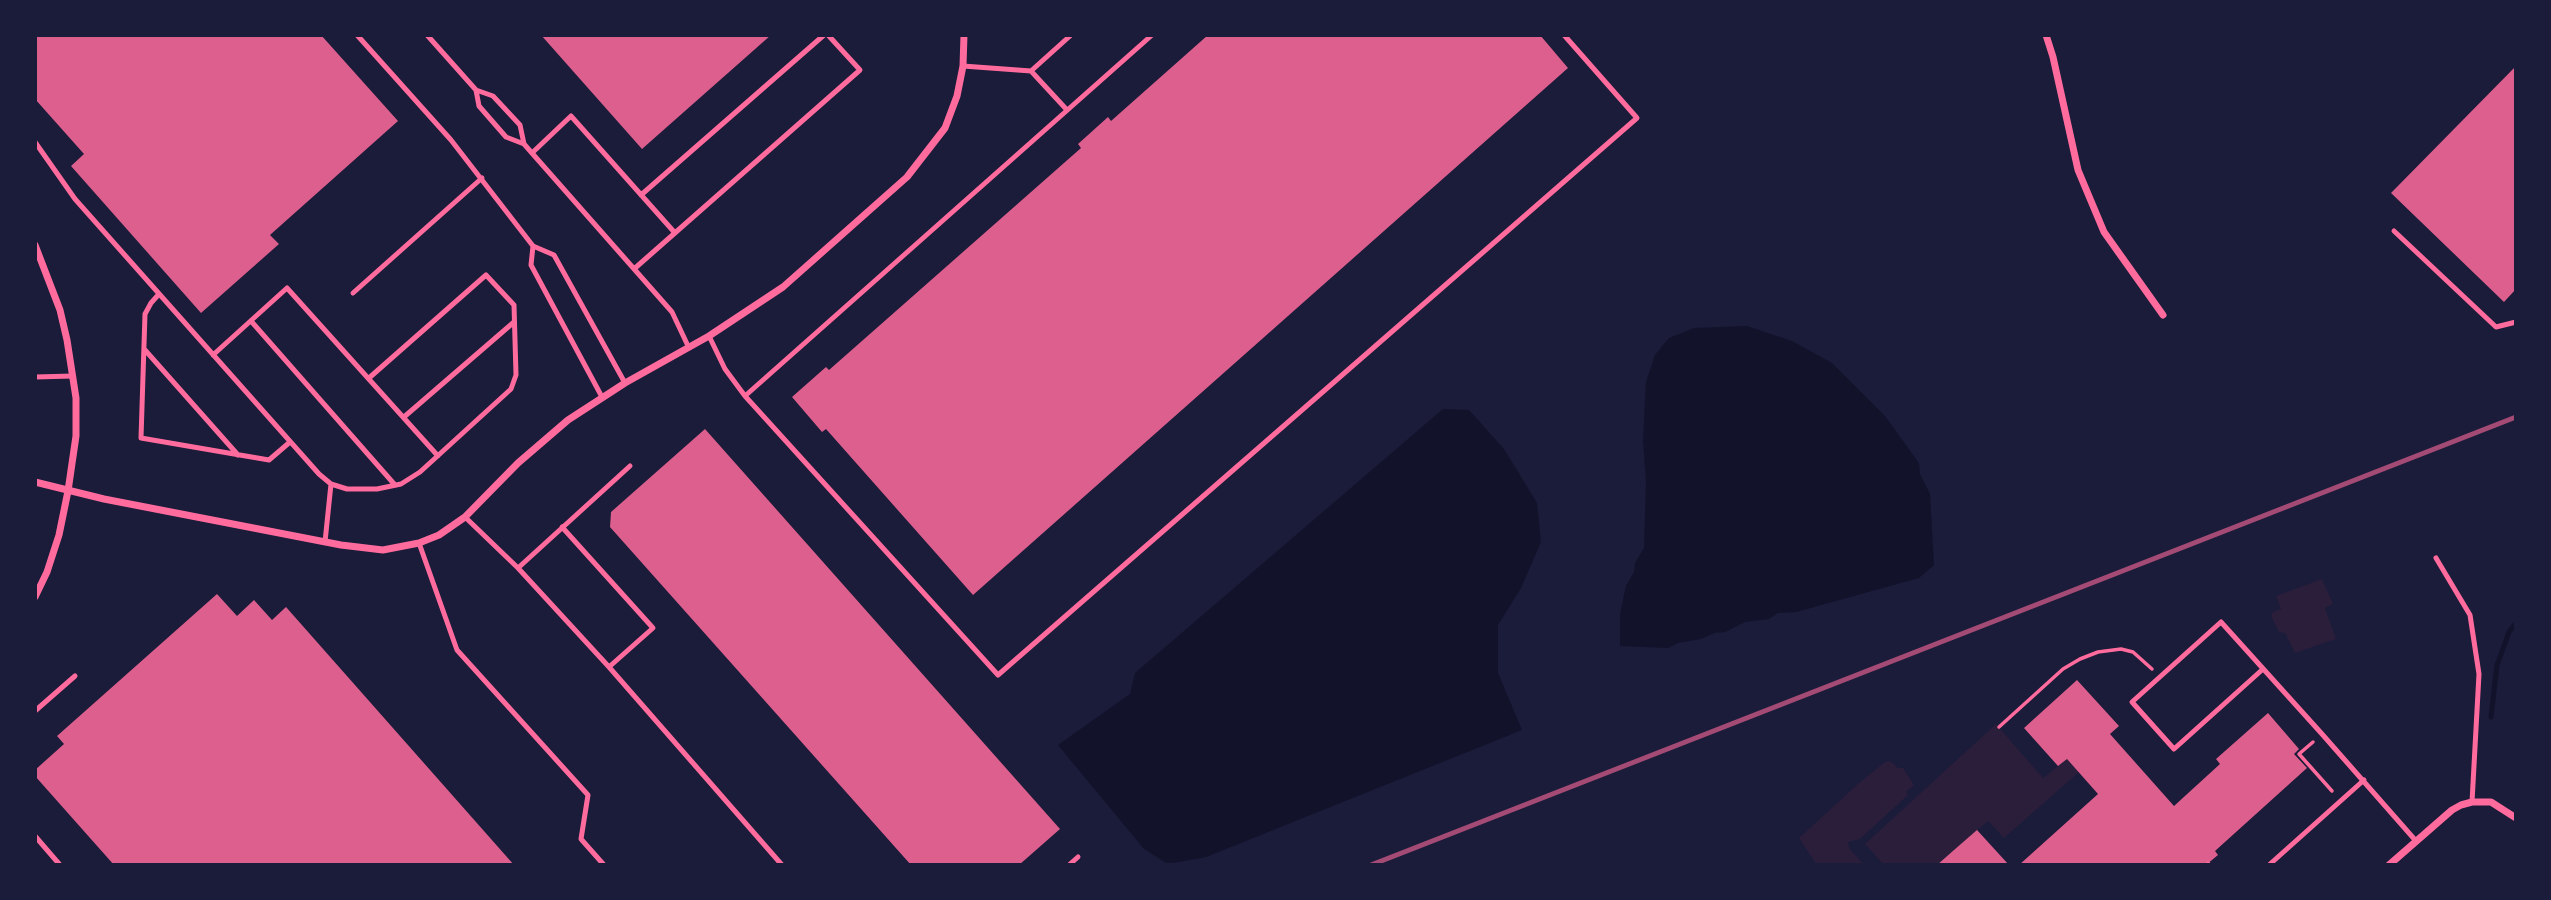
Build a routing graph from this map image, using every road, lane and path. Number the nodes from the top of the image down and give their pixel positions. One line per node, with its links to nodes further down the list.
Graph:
1 (357, 35): 16 (lane)
2 (427, 35): 11 (lane)
3 (826, 35): 17 (lane); 19 (lane)
4 (964, 35): 9 (street)
5 (1071, 35): 10 (lane)
6 (1152, 35): 12 (lane)
7 (1564, 35): 37 (lane)
8 (2046, 35): 25 (street)
9 (963, 66): 10 (lane); 29 (street)
10 (1031, 71): 12 (lane)
11 (476, 90): 14 (lane); 14 (lane)
12 (1067, 110): 37 (lane)
13 (35, 142): 24 (lane)
14 (524, 144): 15 (lane)
15 (531, 153): 17 (lane); 22 (lane)
16 (482, 178): 21 (lane); 23 (lane)
17 (641, 195): 19 (lane)
18 (2394, 231): 28 (lane)
19 (675, 233): 22 (lane)
20 (35, 246): 33 (street)
21 (533, 246): 36 (lane); 38 (lane)
22 (634, 269): 30 (lane)
23 (353, 293)
24 (159, 294): 31 (lane); 32 (lane)
25 (2163, 315)
26 (251, 321): 32 (lane); 35 (lane); 46 (lane)
27 (514, 322): 35 (lane); 39 (lane); 42 (lane)
28 (2516, 322)
29 (709, 336): 30 (street); 37 (lane)
30 (689, 348): 36 (street)
31 (145, 350): 41 (lane); 41 (lane)
32 (213, 355): 40 (lane)
33 (73, 376): 34 (lane); 47 (street)
34 (35, 377)
35 (369, 378): 39 (lane)
36 (625, 383): 38 (street)
37 (745, 396)
38 (603, 397): 48 (street)
39 (404, 417): 42 (lane)
40 (290, 442): 41 (lane); 45 (lane)
41 (239, 456)
42 (438, 456): 46 (lane)
43 (630, 466): 49 (lane)
44 (35, 482): 47 (street)
45 (331, 484): 46 (lane); 50 (lane)
46 (395, 485)
47 (68, 491): 50 (street); 54 (street)
48 (465, 516): 51 (street); 53 (lane)
49 (562, 527): 53 (lane); 55 (lane)
50 (325, 542): 51 (street)
51 (419, 543): 70 (lane)
52 (2436, 558): 64 (lane)
53 (517, 568): 55 (lane)
54 (35, 597)
55 (610, 667): 71 (lane)
56 (2263, 669): 58 (lane); 58 (lane); 61 (lane)
57 (75, 676): 59 (lane)
58 (2160, 677): 60 (path)
59 (35, 710)
60 (1998, 727)
61 (2322, 734): 62 (lane); 63 (path)
62 (2364, 780): 67 (lane); 73 (lane)
63 (2332, 791)
64 (2472, 802): 65 (street); 67 (street)
65 (2516, 818)
66 (35, 836): 69 (lane)
67 (2416, 841): 74 (street)
68 (1078, 857): 72 (lane)
69 (60, 865)
70 (604, 865)
71 (782, 865)
72 (1069, 865)
73 (2269, 865)
74 (2389, 865)

